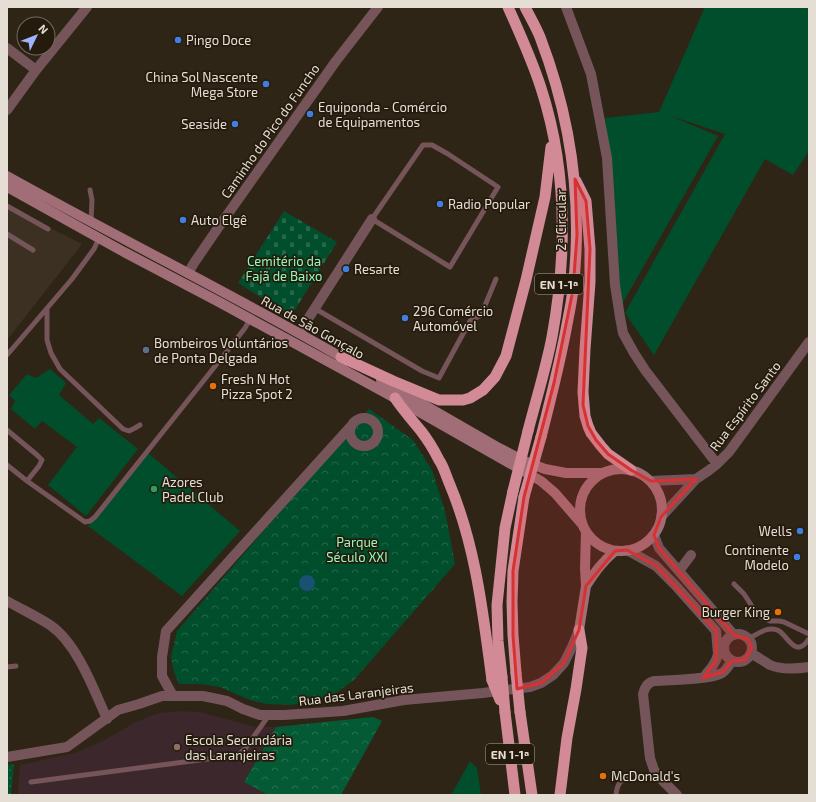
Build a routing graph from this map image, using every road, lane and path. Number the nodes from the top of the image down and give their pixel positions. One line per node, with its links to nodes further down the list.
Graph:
1 (87, 7): 7 (street)
2 (378, 7): 21 (street, Caminho do Pico do Funcho)
3 (508, 7): 9 (highway, 2ª Circular / EN 1-1ª)
4 (526, 7): 11 (highway, 2ª Circular / EN 1-1ª)
5 (566, 7): 36 (street)
6 (7, 48): 7 (street)
7 (36, 70): 8 (street)
8 (7, 110)
9 (553, 135): 29 (highway); 64 (highway, 2ª Circular / EN 1-1ª, bridge)
10 (7, 176): 16 (main road, Rua de São Gonçalo)
11 (575, 179): 38 (highway); 73 (highway, 2ª Circular / EN 1-1ª, bridge)
12 (7, 188): 19 (main road, Rua de São Gonçalo)
13 (90, 190): 16 (lane)
14 (7, 206): 17 (lane)
15 (372, 219): 15 (lane); 23 (street)
16 (91, 222): 21 (main road, Rua de São Gonçalo)
17 (48, 229)
18 (7, 234): 20 (lane)
19 (100, 238): 24 (lane); 25 (main road, Rua de São Gonçalo)
20 (33, 250)
21 (188, 273): 26 (main road, Rua de São Gonçalo)
22 (496, 280): 23 (lane)
23 (314, 308): 26 (street)
24 (47, 309): 28 (lane); 31 (lane)
25 (250, 319): 30 (main road, Rua de São Gonçalo); 41 (lane)
26 (299, 333): 29 (main road, Rua de São Gonçalo)
27 (809, 342): 36 (street, Rua Espírito Santo)
28 (7, 355)
29 (341, 357): 39 (main road, Rua de São Gonçalo)
30 (395, 398): 44 (main road, Rua de São Gonçalo); 64 (highway)
31 (140, 425)
32 (351, 426): 34 (street); 34 (street); 35 (street)
33 (7, 430): 41 (lane)
34 (354, 442): 35 (street)
35 (334, 445): 66 (street)
36 (717, 464): 40 (street, Rua Espírito Santo)
37 (7, 465): 41 (lane)
38 (631, 470): 39 (main road); 42 (main road)
39 (602, 473): 44 (main road)
40 (696, 479): 42 (street); 43 (street, Rua Espírito Santo)
41 (27, 481)
42 (650, 481): 43 (main road)
43 (661, 517): 45 (main road)
44 (584, 527): 47 (main road); 51 (main road, Rua das Laranjeiras)
45 (654, 535): 46 (main road); 49 (street)
46 (627, 550): 47 (main road); 54 (street)
47 (615, 551): 51 (main road, Rua das Laranjeiras)
48 (691, 555): 49 (street)
49 (678, 570): 56 (street)
50 (734, 584): 55 (lane)
51 (586, 586): 53 (main road, Rua das Laranjeiras)
52 (7, 601): 68 (street)
53 (578, 630): 67 (street, Rua das Laranjeiras); 74 (highway)
54 (716, 631): 56 (street); 65 (street)
55 (809, 634)
56 (730, 637): 57 (street); 60 (street)
57 (748, 639): 58 (lane); 59 (street)
58 (808, 640)
59 (751, 653): 60 (street); 63 (street)
60 (732, 661): 65 (street)
61 (16, 666): 62 (lane)
62 (7, 667)
63 (809, 667)
64 (497, 678): 72 (highway, EN 1-1ª, bridge)
65 (703, 678): 76 (street)
66 (173, 696): 67 (street, Rua das Laranjeiras); 68 (street, Rua das Laranjeiras)
67 (269, 715): 71 (lane)
68 (107, 719): 69 (street, Rua das Laranjeiras)
69 (7, 756)
70 (632, 772): 75 (lane)
71 (31, 782)
72 (515, 795)
73 (532, 795)
74 (560, 795)
75 (616, 795)
76 (677, 795)

